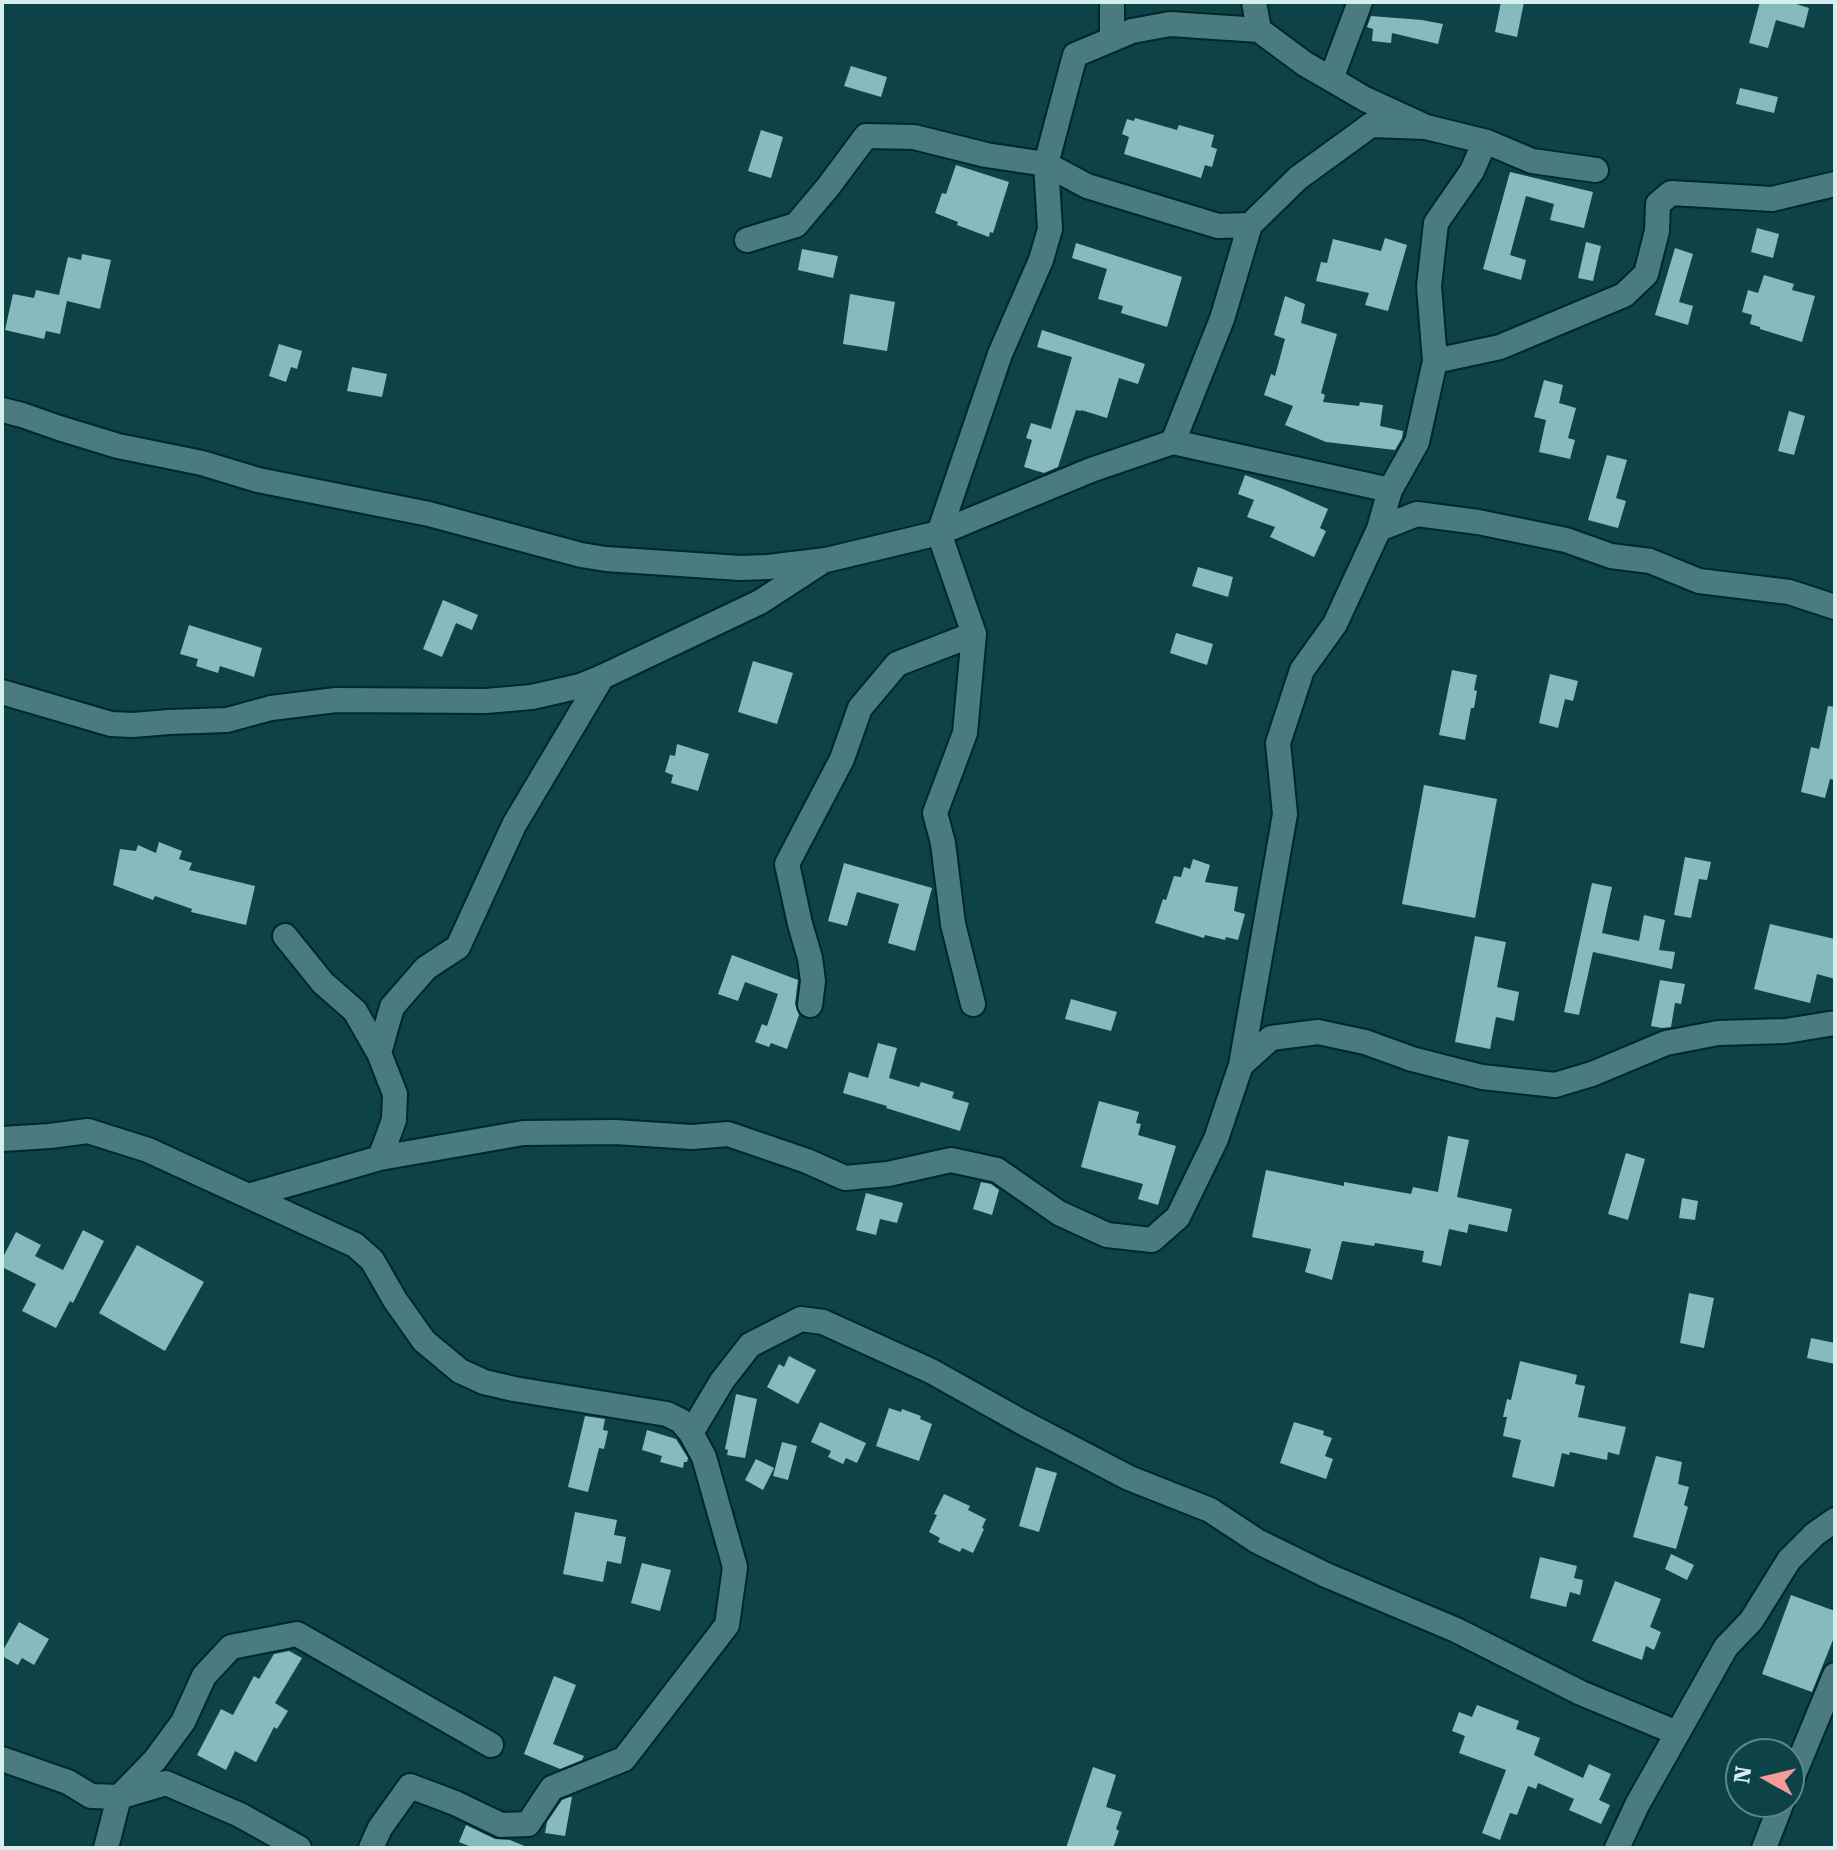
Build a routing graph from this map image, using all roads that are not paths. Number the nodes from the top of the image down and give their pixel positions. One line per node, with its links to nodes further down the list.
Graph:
1 (1112, 2): 5 (street)
2 (1254, 2): 4 (street)
3 (1360, 2): 6 (street)
4 (1259, 30): 5 (street); 6 (street)
5 (1112, 39): 9 (street)
6 (1331, 79): 7 (street)
7 (1426, 127): 10 (street); 12 (street)
8 (1482, 148): 14 (street)
9 (1046, 164): 12 (street); 13 (street); 19 (street)
10 (1596, 170)
11 (1835, 184): 14 (street)
12 (1250, 225): 16 (street)
13 (747, 240)
14 (1435, 361): 17 (street)
15 (2, 410): 20 (street)
16 (1173, 442): 17 (street); 19 (street)
17 (1390, 490): 18 (street)
18 (1379, 529): 21 (street); 30 (street)
19 (939, 533): 20 (street); 22 (street)
20 (826, 560): 23 (street)
21 (1835, 607)
22 (974, 634): 26 (street); 27 (street)
23 (602, 677): 24 (street); 29 (street)
24 (2, 692)
25 (285, 936): 29 (street)
26 (973, 1004)
27 (810, 1005)
28 (1835, 1023): 30 (street)
29 (379, 1053): 32 (street)
30 (1241, 1065): 32 (street)
31 (2, 1139): 33 (street)
32 (380, 1158): 33 (street)
33 (248, 1196): 34 (street)
34 (691, 1433): 37 (street); 45 (street)
35 (1835, 1520): 37 (street)
36 (1835, 1675): 39 (street)
37 (1677, 1733): 46 (street)
38 (491, 1745): 41 (street)
39 (1805, 1747)
40 (2, 1759): 41 (street)
41 (119, 1797): 43 (street); 44 (street)
42 (1776, 1818): 47 (street)
43 (106, 1848)
44 (299, 1848)
45 (371, 1848)
46 (1617, 1848)
47 (1764, 1848)

